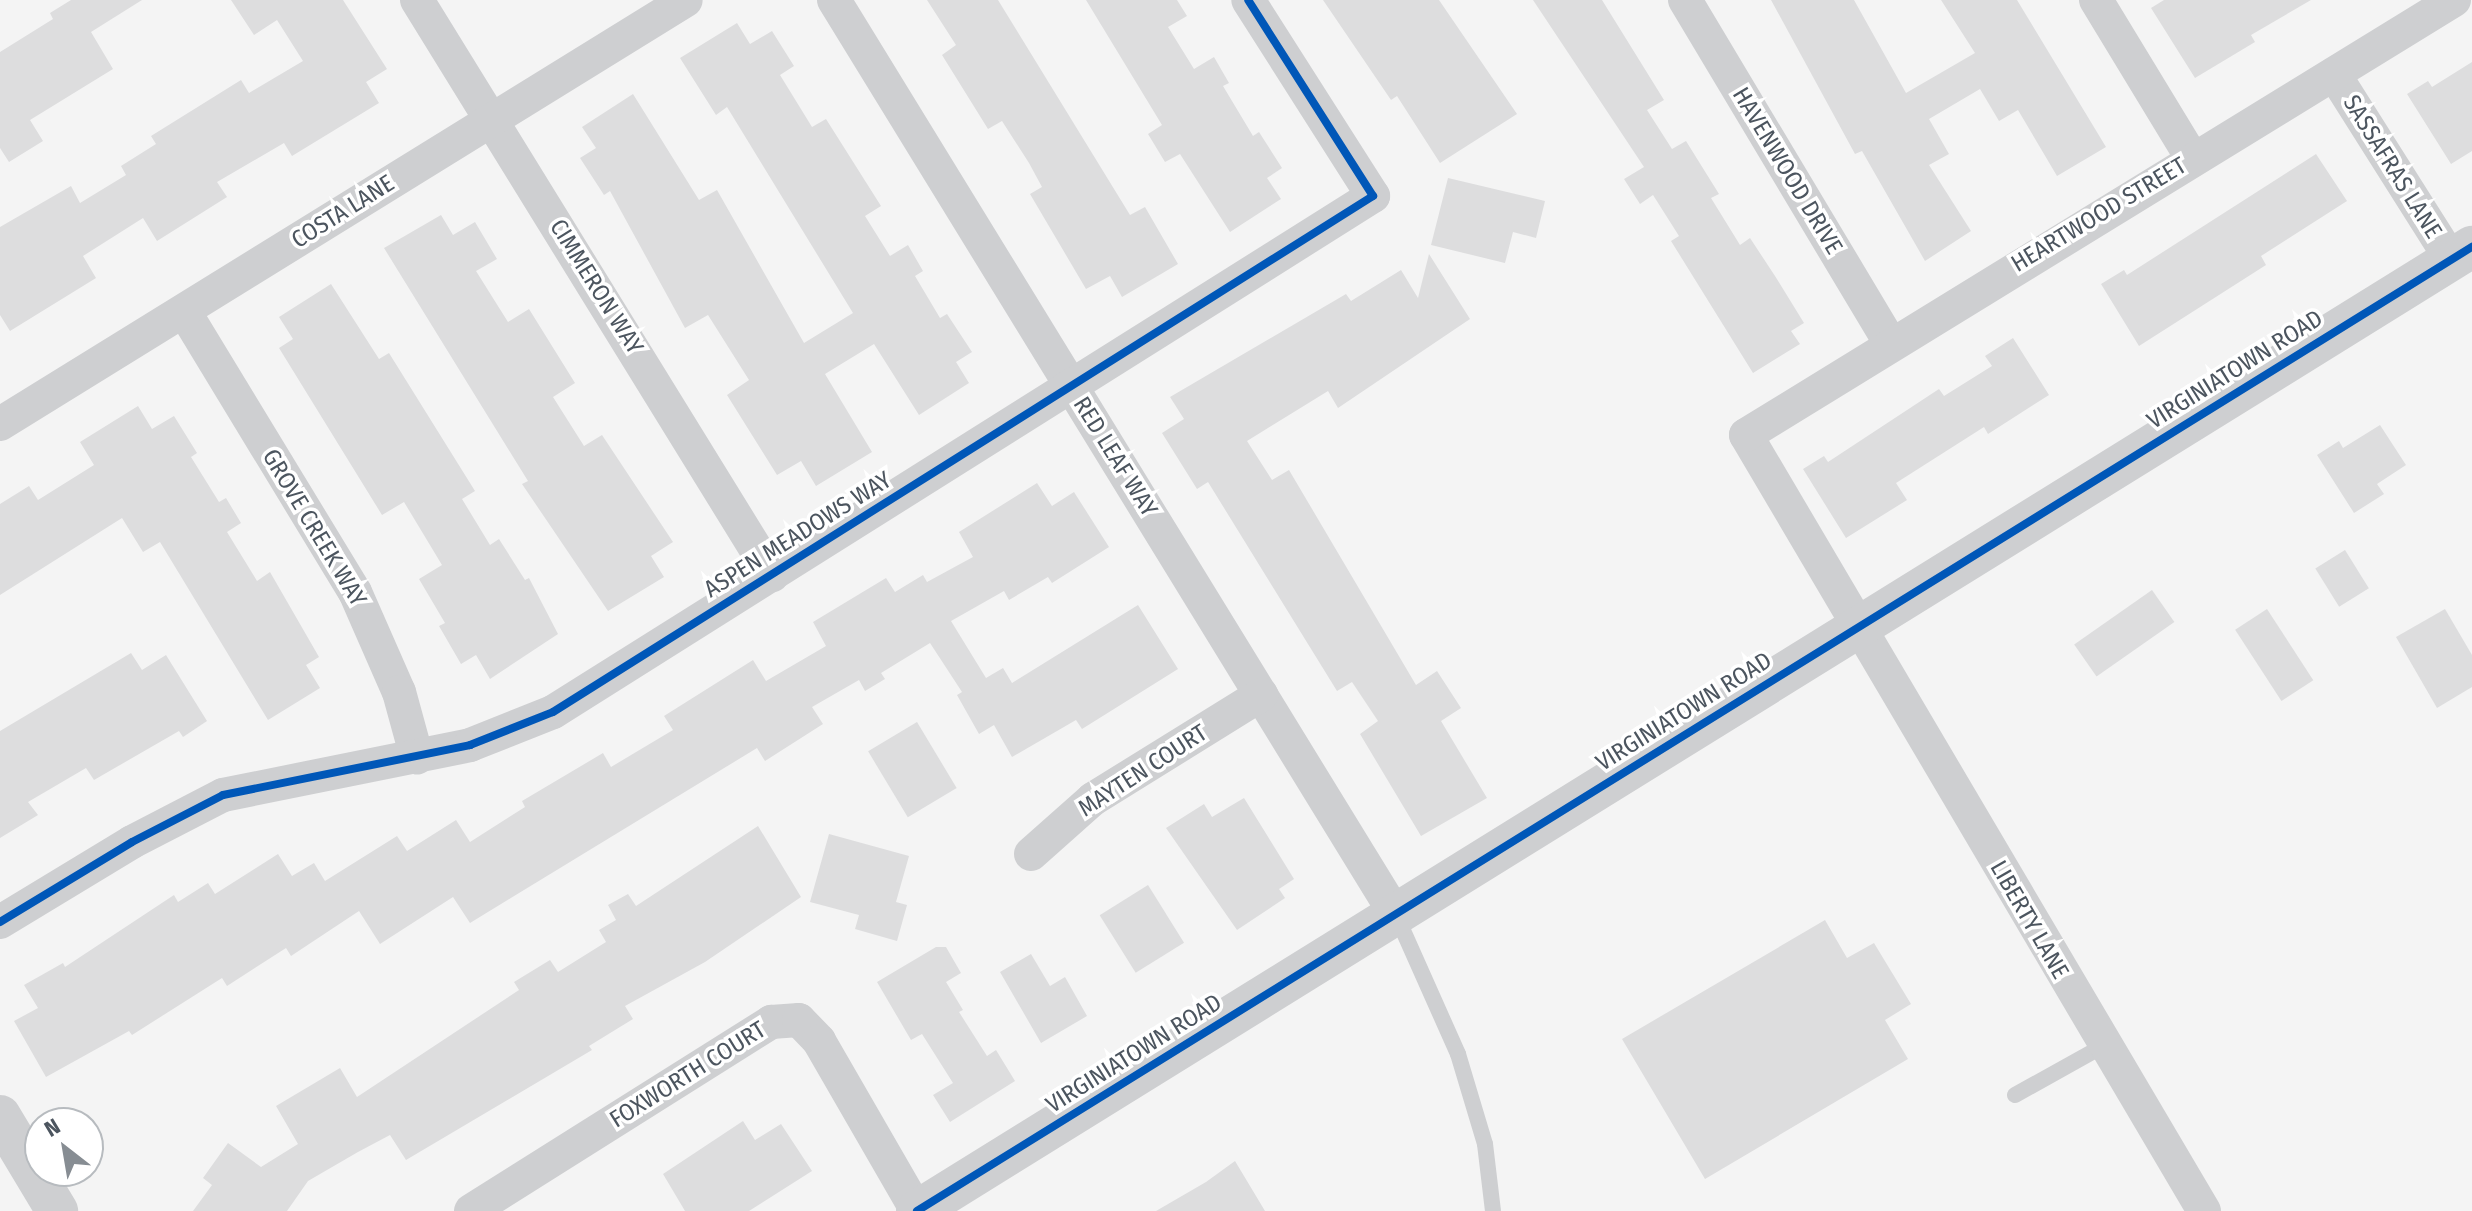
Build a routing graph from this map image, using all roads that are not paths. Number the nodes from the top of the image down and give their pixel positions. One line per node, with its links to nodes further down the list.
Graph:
1 (417, 0): 9 (street, CIMMERON WAY)
2 (686, 0): 9 (street, COSTA LANE)
3 (834, 0): 14 (street, RED LEAF WAY)
4 (1248, 0): 14 (street, ASPEN MEADOWS WAY)
5 (1685, 0): 13 (street, HAVENWOOD DRIVE)
6 (2096, 0): 10 (street)
7 (2454, 0): 8 (street, HEARTWOOD STREET)
8 (2334, 74): 10 (street, HEARTWOOD STREET); 11 (street, SASSAFRAS LANE)
9 (493, 119): 12 (street, COSTA LANE); 17 (street, CIMMERON WAY)
10 (2192, 158): 13 (street, HEARTWOOD STREET)
11 (2461, 253): 18 (street, VIRGINIATOWN ROAD)
12 (184, 311): 15 (street, COSTA LANE); 20 (street, GROVE CREEK WAY)
13 (1890, 342): 16 (street, HEARTWOOD STREET)
14 (1072, 387): 17 (street, ASPEN MEADOWS WAY); 19 (street, RED LEAF WAY)
15 (0, 424)
16 (1746, 435): 18 (street, LIBERTY LANE)
17 (772, 575): 20 (street, ASPEN MEADOWS WAY)
18 (1857, 627): 22 (street, VIRGINIATOWN ROAD); 24 (street, LIBERTY LANE)
19 (1261, 695): 21 (street, MAYTEN COURT); 22 (street, RED LEAF WAY)
20 (417, 758): 23 (street, ASPEN MEADOWS WAY)
21 (1031, 854)
22 (1396, 915): 29 (street, VIRGINIATOWN ROAD); 30 (lane)
23 (0, 922)
24 (2103, 1046): 25 (lane); 31 (street, LIBERTY LANE)
25 (2015, 1095)
26 (0, 1116): 27 (street)
27 (57, 1211)
28 (471, 1211): 29 (street, FOXWORTH COURT)
29 (917, 1211)
30 (1493, 1211)
31 (2204, 1211)

